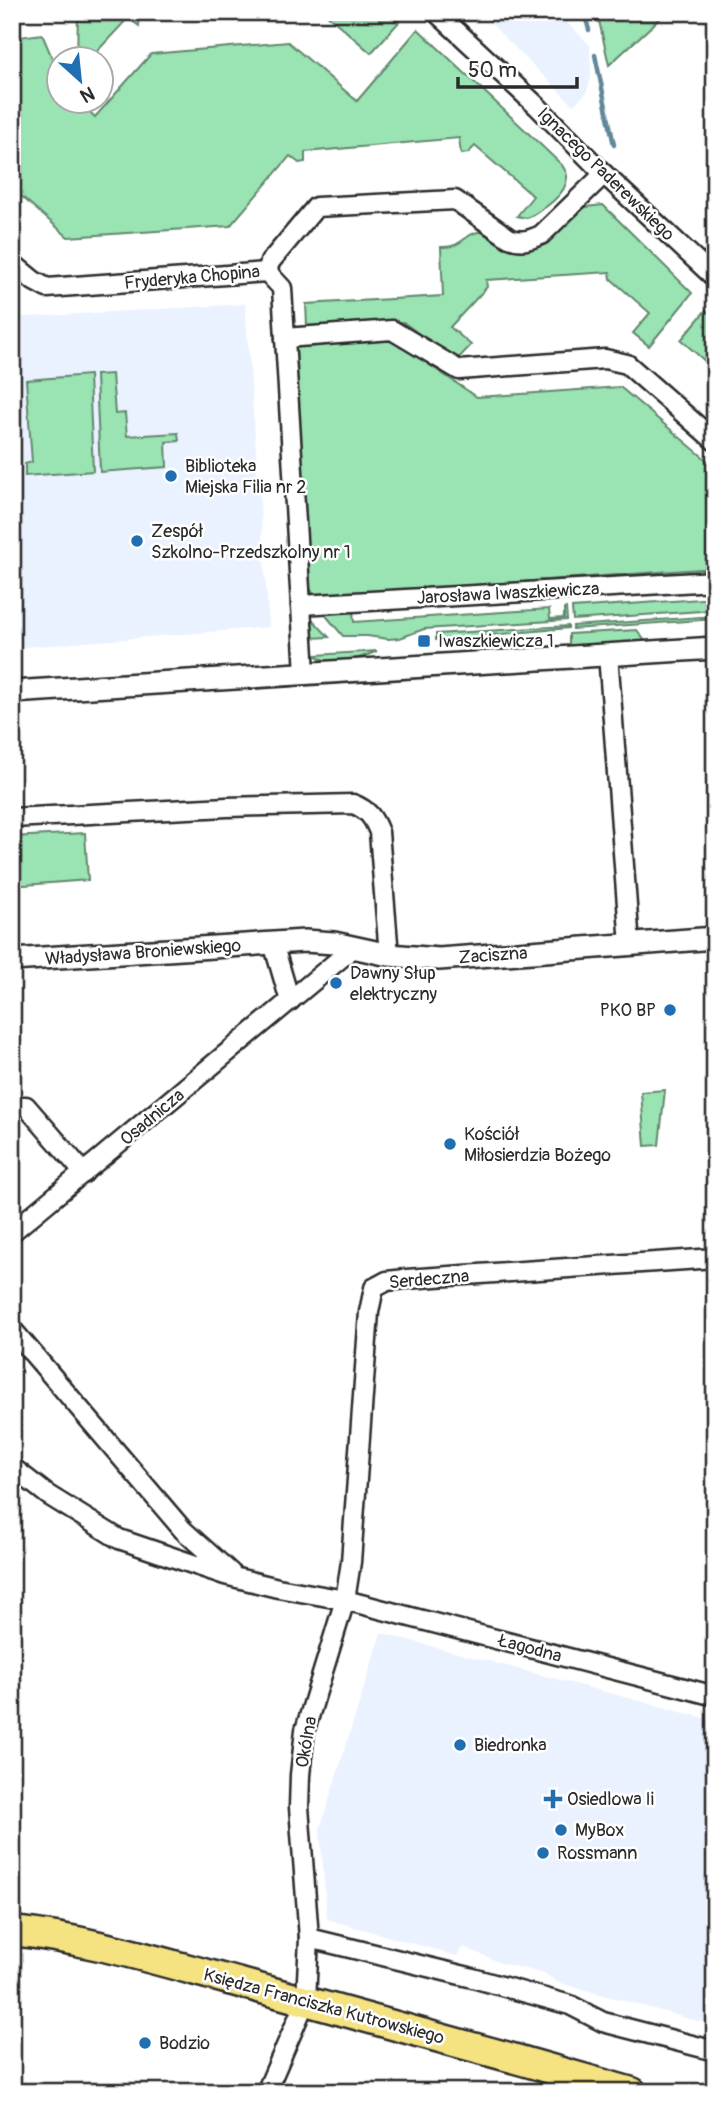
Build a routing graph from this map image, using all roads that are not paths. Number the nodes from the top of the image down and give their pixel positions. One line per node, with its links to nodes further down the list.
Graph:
1 (436, 12): 2 (street, Ignacego Paderewskiego)
2 (604, 174): 4 (street, Fryderyka Chopina); 5 (street, Ignacego Paderewskiego)
3 (12, 263): 4 (street, Fryderyka Chopina)
4 (267, 272): 6 (street)
5 (715, 278)
6 (285, 338): 7 (street); 9 (street)
7 (715, 441)
8 (715, 581): 9 (street, Jarosława Iwaszkiewicza)
9 (301, 605): 12 (street)
10 (715, 648): 11 (street)
11 (608, 654): 12 (street); 17 (street)
12 (305, 673): 13 (street)
13 (12, 692)
14 (12, 818): 19 (street)
15 (715, 938): 17 (street, Zaciszna)
16 (273, 943): 18 (street, Władysława Broniewskiego); 20 (street, Władysława Broniewskiego); 21 (street)
17 (630, 945): 19 (street, Zaciszna)
18 (353, 948): 19 (street, Zaciszna); 21 (street)
19 (389, 955)
20 (12, 960)
21 (290, 1001): 23 (street, Osadnicza)
22 (12, 1106): 23 (street)
23 (84, 1173): 24 (street, Osadnicza)
24 (12, 1232)
25 (715, 1258): 29 (street, Serdeczna)
26 (12, 1329): 28 (street)
27 (12, 1467): 28 (street)
28 (236, 1578): 29 (street)
29 (345, 1600): 30 (street, Łagodna); 32 (street, Okólna)
30 (715, 1696)
31 (12, 1931): 33 (main road, Księdza Franciszka Kutrowskiego)
32 (309, 1938): 33 (street, Okólna); 34 (street)
33 (306, 2000): 35 (street); 36 (main road, Księdza Franciszka Kutrowskiego)
34 (715, 2051)
35 (266, 2092)
36 (632, 2092)

